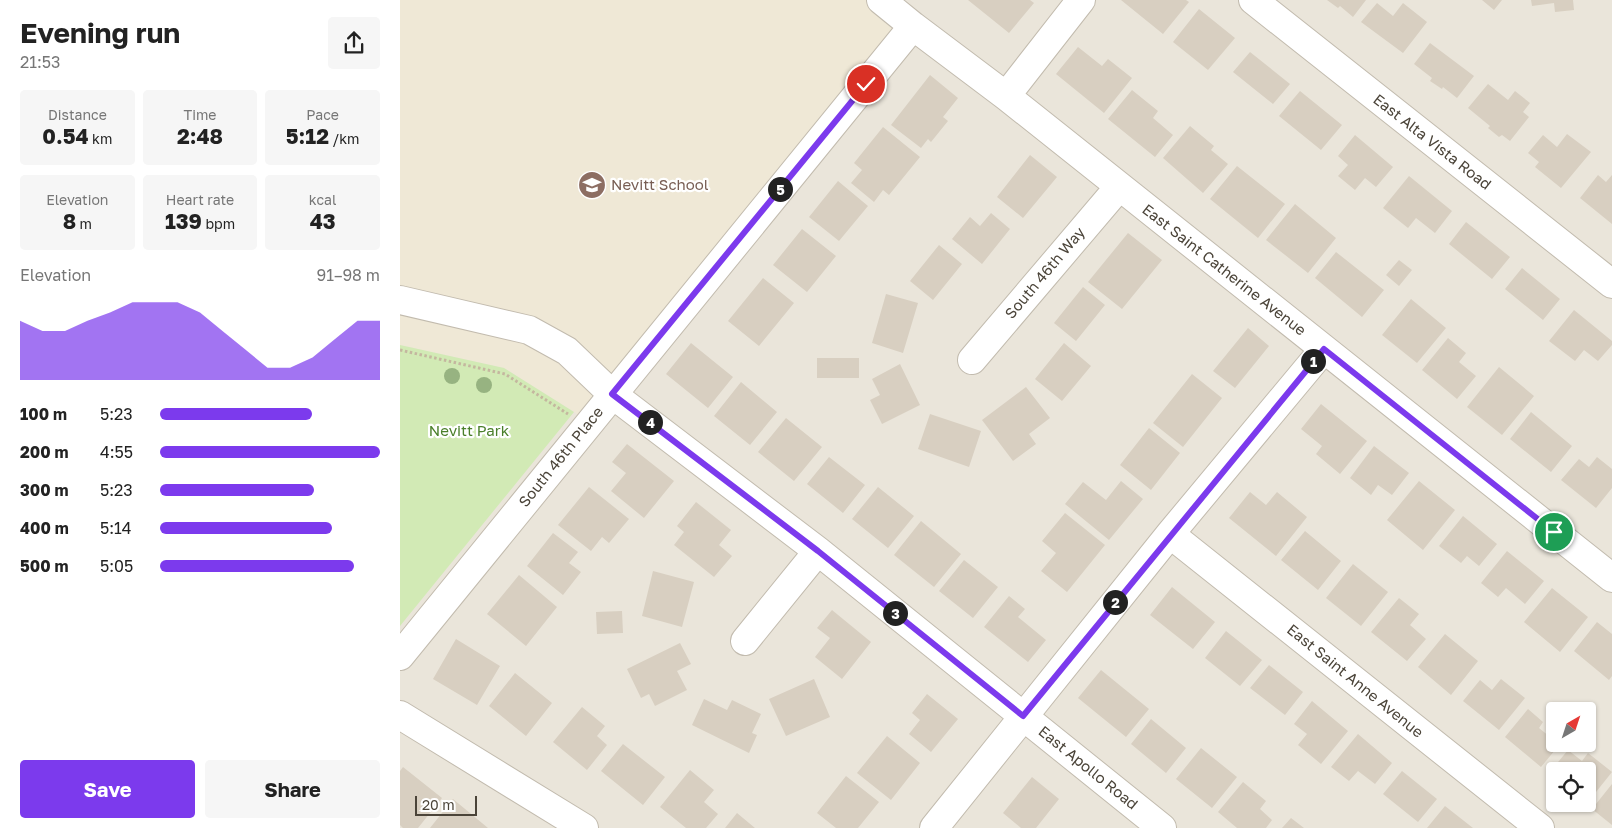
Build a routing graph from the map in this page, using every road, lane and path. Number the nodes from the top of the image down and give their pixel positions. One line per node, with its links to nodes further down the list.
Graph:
1 (881, 0): 4 (street, East Saint Catherine Avenue)
2 (1081, 0): 5 (street)
3 (1253, 0): 7 (street, East Alta Vista Road)
4 (913, 26): 5 (street, East Saint Catherine Avenue); 12 (street, South 46th Place)
5 (1006, 96): 6 (street, East Saint Catherine Avenue)
6 (1119, 187): 9 (street, East Saint Catherine Avenue); 11 (street, South 46th Way)
7 (1612, 284)
8 (400, 300): 12 (street, East Apollo Road)
9 (1324, 349): 14 (street); 16 (street, East Saint Catherine Avenue)
10 (400, 350): 13 (path)
11 (972, 360)
12 (612, 394): 15 (street, East Apollo Road); 18 (street, South 46th Place)
13 (569, 414)
14 (1170, 534): 20 (street); 24 (street, East Saint Anne Avenue)
15 (818, 551): 17 (street); 20 (street, East Apollo Road)
16 (1612, 578)
17 (745, 641)
18 (400, 656)
19 (400, 715): 21 (street)
20 (1023, 716): 22 (street); 23 (street, East Apollo Road)
21 (584, 828)
22 (934, 828)
23 (1162, 828)
24 (1540, 828)

